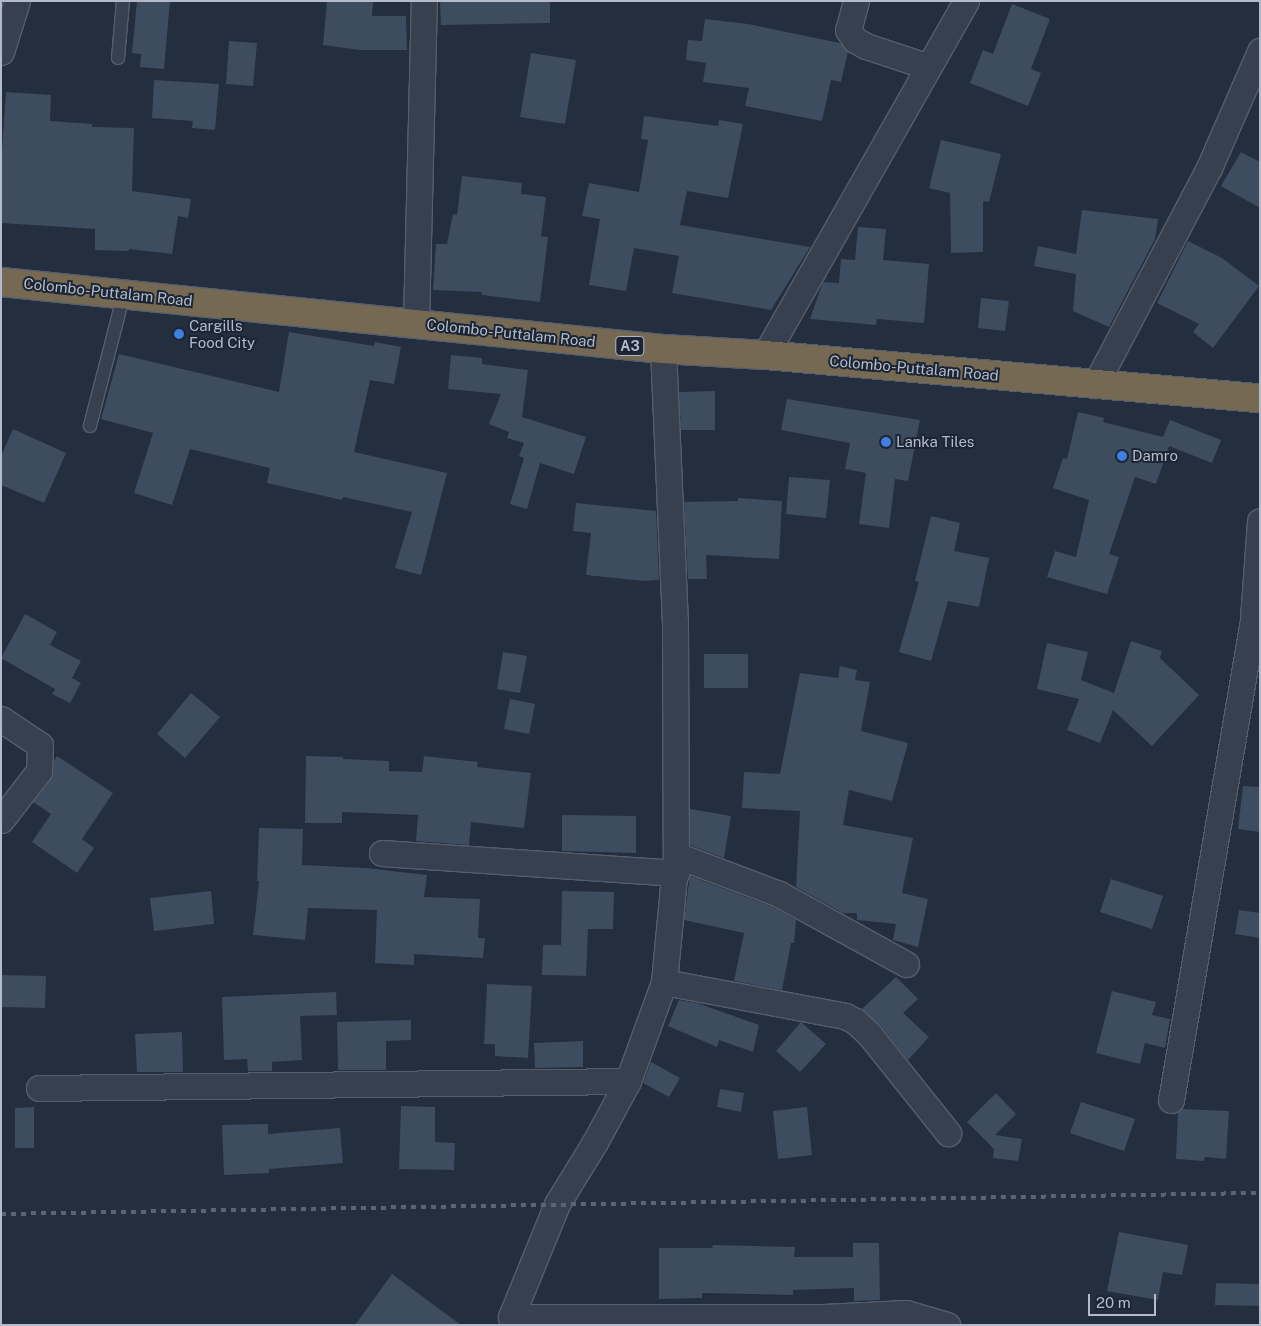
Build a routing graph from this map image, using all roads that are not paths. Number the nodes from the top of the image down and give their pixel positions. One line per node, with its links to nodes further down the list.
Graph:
1 (17, 1): 7 (street)
2 (123, 1): 8 (lane)
3 (424, 1): 12 (street)
4 (856, 1): 9 (street)
5 (966, 1): 9 (street)
6 (1260, 51): 15 (street)
7 (1, 52)
8 (118, 58)
9 (929, 67): 14 (street)
10 (1, 282): 11 (highway, Colombo-Puttalam Road / A3)
11 (124, 294): 12 (highway, Colombo-Puttalam Road / A3); 17 (lane)
12 (416, 323): 13 (highway, Colombo-Puttalam Road / A3)
13 (663, 349): 14 (highway, Colombo-Puttalam Road / A3); 22 (street)
14 (765, 355): 15 (highway, Colombo-Puttalam Road / A3)
15 (1096, 385): 16 (highway, Colombo-Puttalam Road / A3)
16 (1260, 398)
17 (90, 426)
18 (1260, 521): 27 (street)
19 (1, 719): 20 (street)
20 (1, 820)
21 (382, 853): 22 (street)
22 (676, 864): 23 (street); 24 (street)
23 (906, 964)
24 (664, 982): 25 (street); 28 (street)
25 (628, 1082): 26 (street); 29 (street)
26 (38, 1088)
27 (1171, 1100)
28 (948, 1133)
29 (508, 1321): 30 (street)
30 (817, 1321): 31 (street)
31 (947, 1325)

